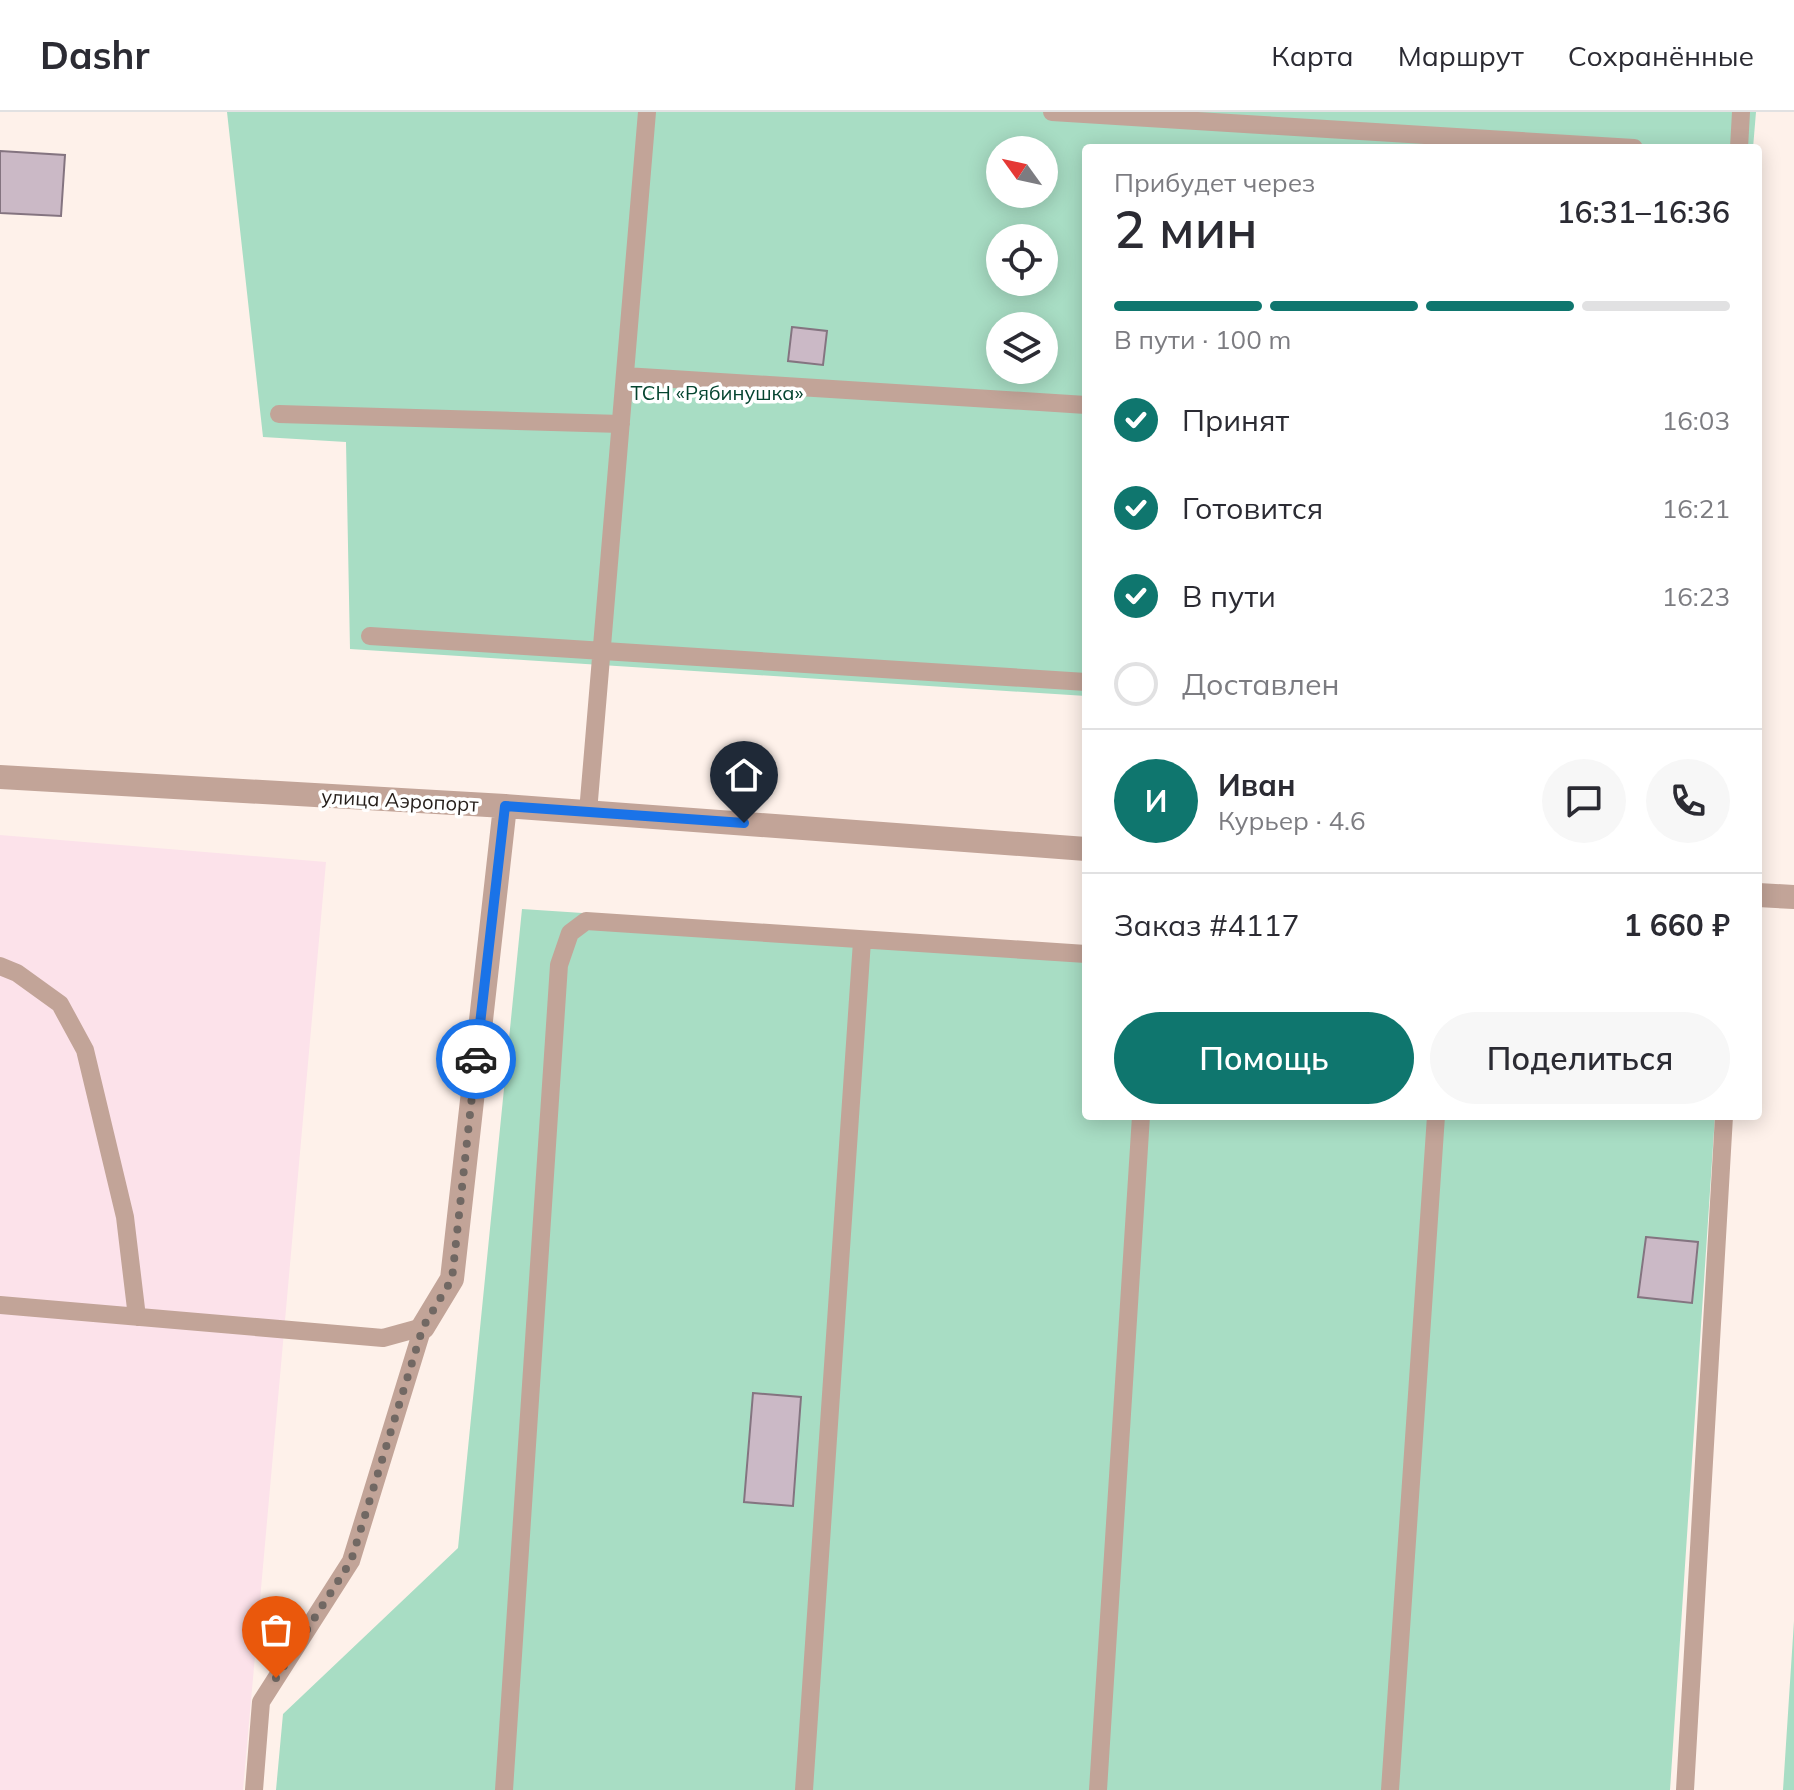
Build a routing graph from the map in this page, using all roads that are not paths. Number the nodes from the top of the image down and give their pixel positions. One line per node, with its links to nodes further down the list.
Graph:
1 (647, 112): 6 (lane)
2 (1052, 112): 4 (lane)
3 (1741, 112): 5 (lane)
4 (1569, 144)
5 (1739, 144)
6 (625, 376): 7 (lane); 9 (lane)
7 (1082, 405)
8 (279, 414): 9 (lane)
9 (621, 424): 11 (lane)
10 (370, 636): 11 (lane)
11 (602, 653): 12 (lane); 15 (lane)
12 (1082, 682)
13 (0, 777): 14 (street, улица Аэропорт)
14 (505, 806): 15 (street, улица Аэропорт); 27 (street)
15 (588, 812): 16 (street, улица Аэропорт)
16 (1082, 849)
17 (1762, 895): 18 (street)
18 (1794, 897)
19 (862, 941): 20 (lane); 29 (lane); 30 (lane)
20 (1082, 954)
21 (0, 966): 26 (lane)
22 (1141, 1120): 31 (lane)
23 (1436, 1120): 32 (lane)
24 (1724, 1120): 33 (lane)
25 (0, 1305): 26 (lane)
26 (137, 1317): 27 (lane)
27 (423, 1327): 28 (lane)
28 (254, 1790)
29 (504, 1790)
30 (804, 1790)
31 (1098, 1790)
32 (1390, 1790)
33 (1685, 1790)

